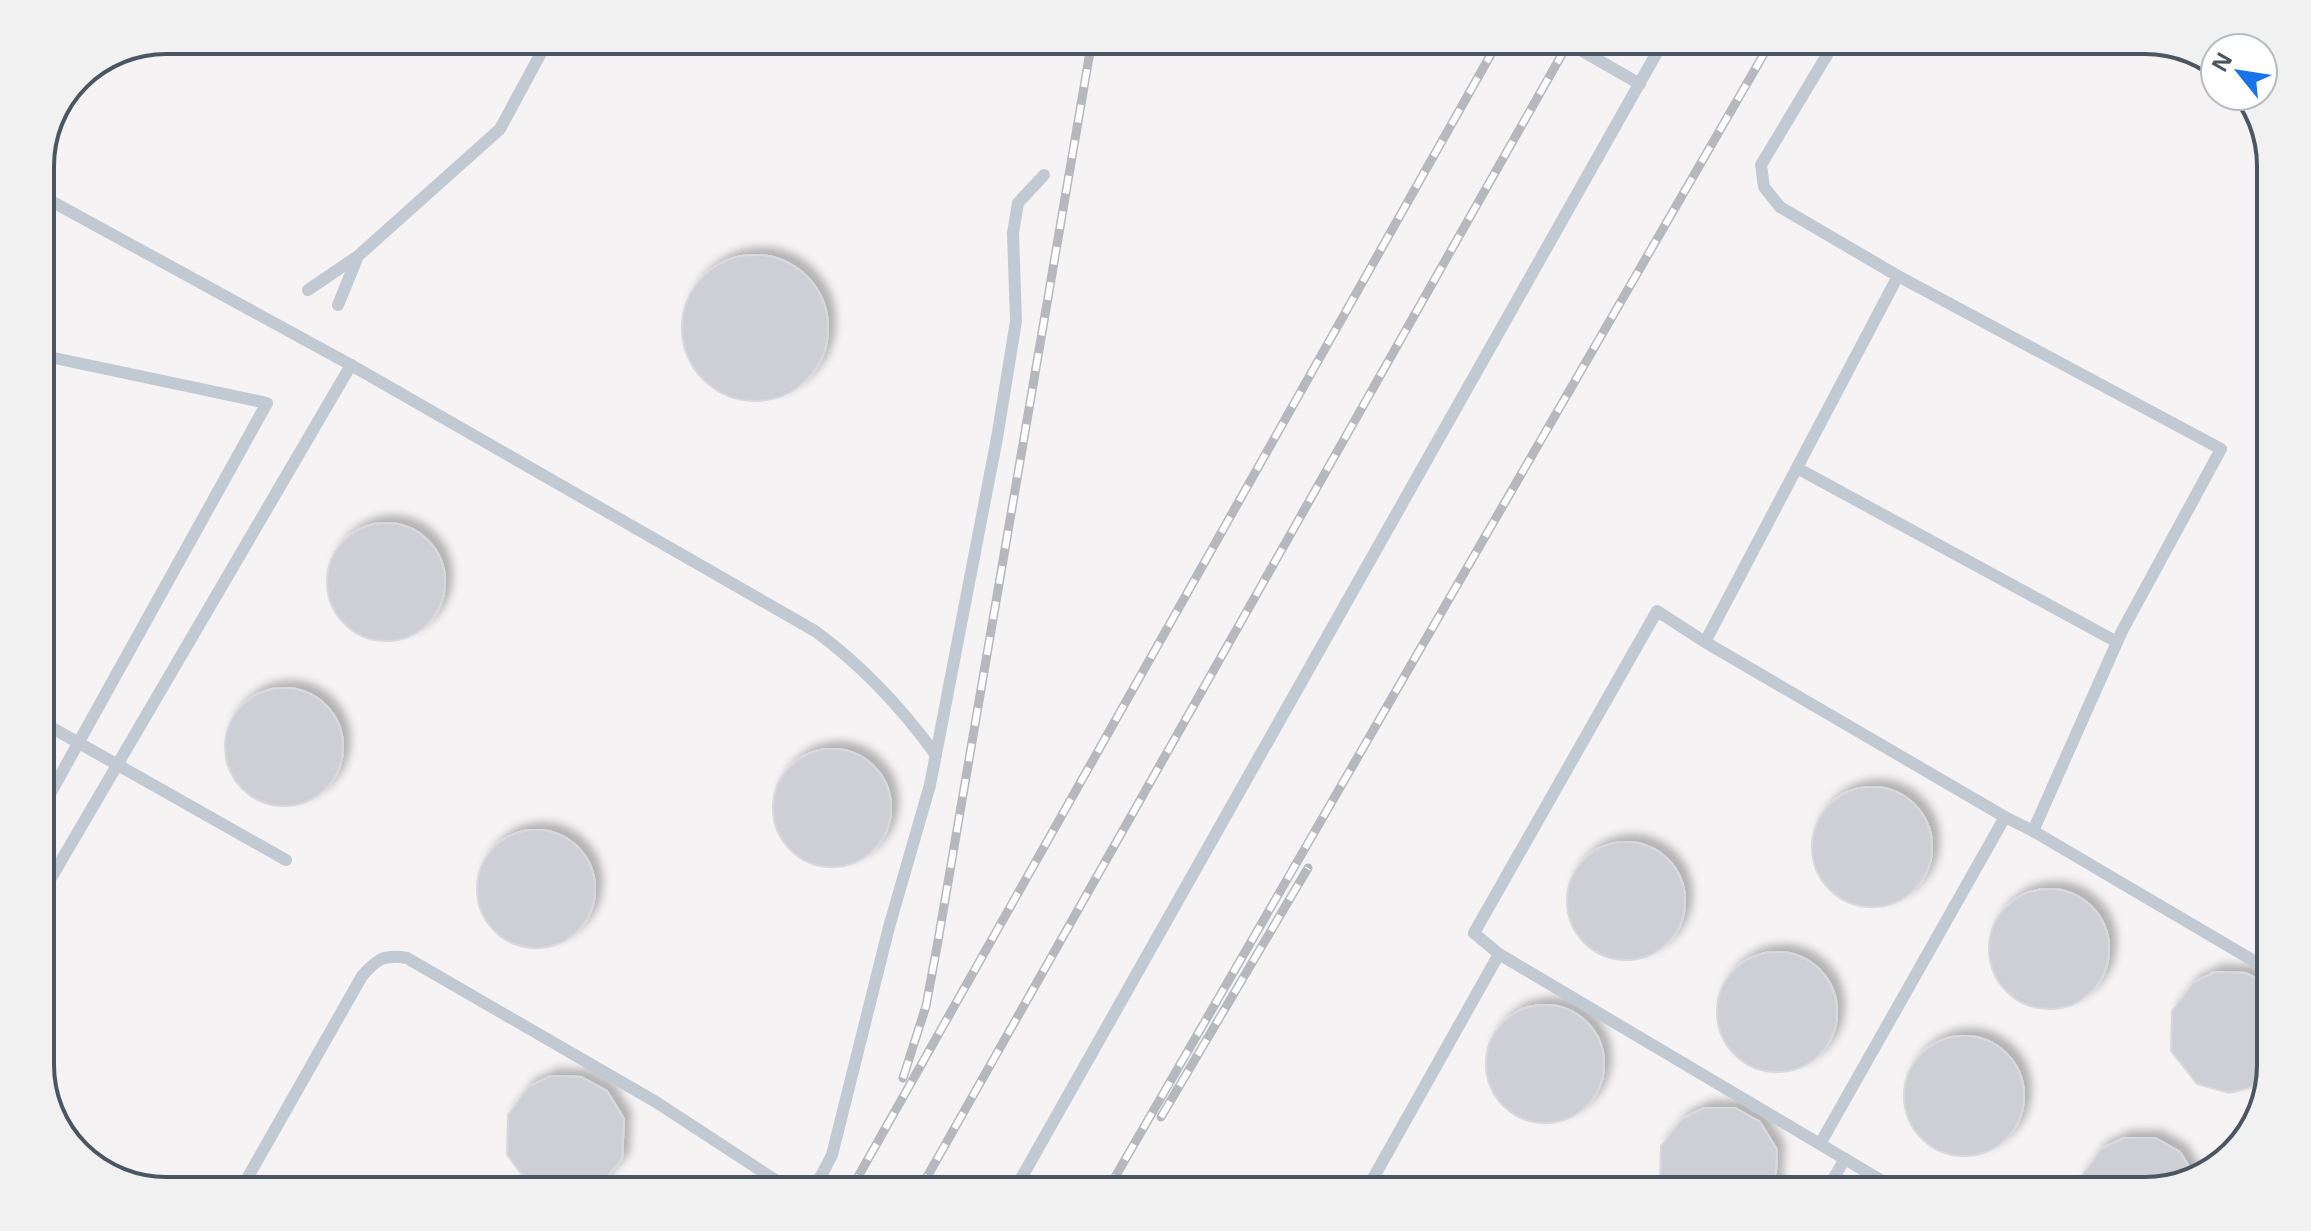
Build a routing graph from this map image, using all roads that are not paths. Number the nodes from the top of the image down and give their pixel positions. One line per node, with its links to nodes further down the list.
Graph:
1 (540, 54): 8 (lane)
2 (1588, 54): 5 (lane)
3 (1656, 54): 5 (lane)
4 (1828, 54): 9 (lane)
5 (1640, 84): 33 (lane)
6 (1044, 175): 19 (lane)
7 (54, 203): 13 (lane)
8 (358, 256): 10 (lane); 11 (lane)
9 (1898, 276): 14 (lane); 16 (lane)
10 (308, 290)
11 (338, 305)
12 (54, 358): 18 (lane)
13 (351, 365): 19 (lane); 20 (lane)
14 (1797, 468): 15 (lane); 16 (lane)
15 (1705, 642): 22 (lane); 26 (lane)
16 (2117, 642): 23 (lane)
17 (54, 729): 18 (lane)
18 (79, 743): 20 (lane); 21 (lane)
19 (936, 755): 32 (lane)
20 (119, 765): 24 (lane); 25 (lane)
21 (54, 787)
22 (2005, 817): 23 (lane); 28 (lane)
23 (2033, 831): 27 (lane)
24 (286, 860)
25 (54, 874)
26 (1499, 954): 28 (lane); 34 (lane)
27 (2257, 963)
28 (1820, 1144): 29 (lane)
29 (1845, 1159): 35 (lane); 36 (lane)
30 (248, 1177): 31 (lane)
31 (771, 1177)
32 (820, 1177)
33 (1022, 1177)
34 (1374, 1177)
35 (1834, 1177)
36 (1875, 1177)

